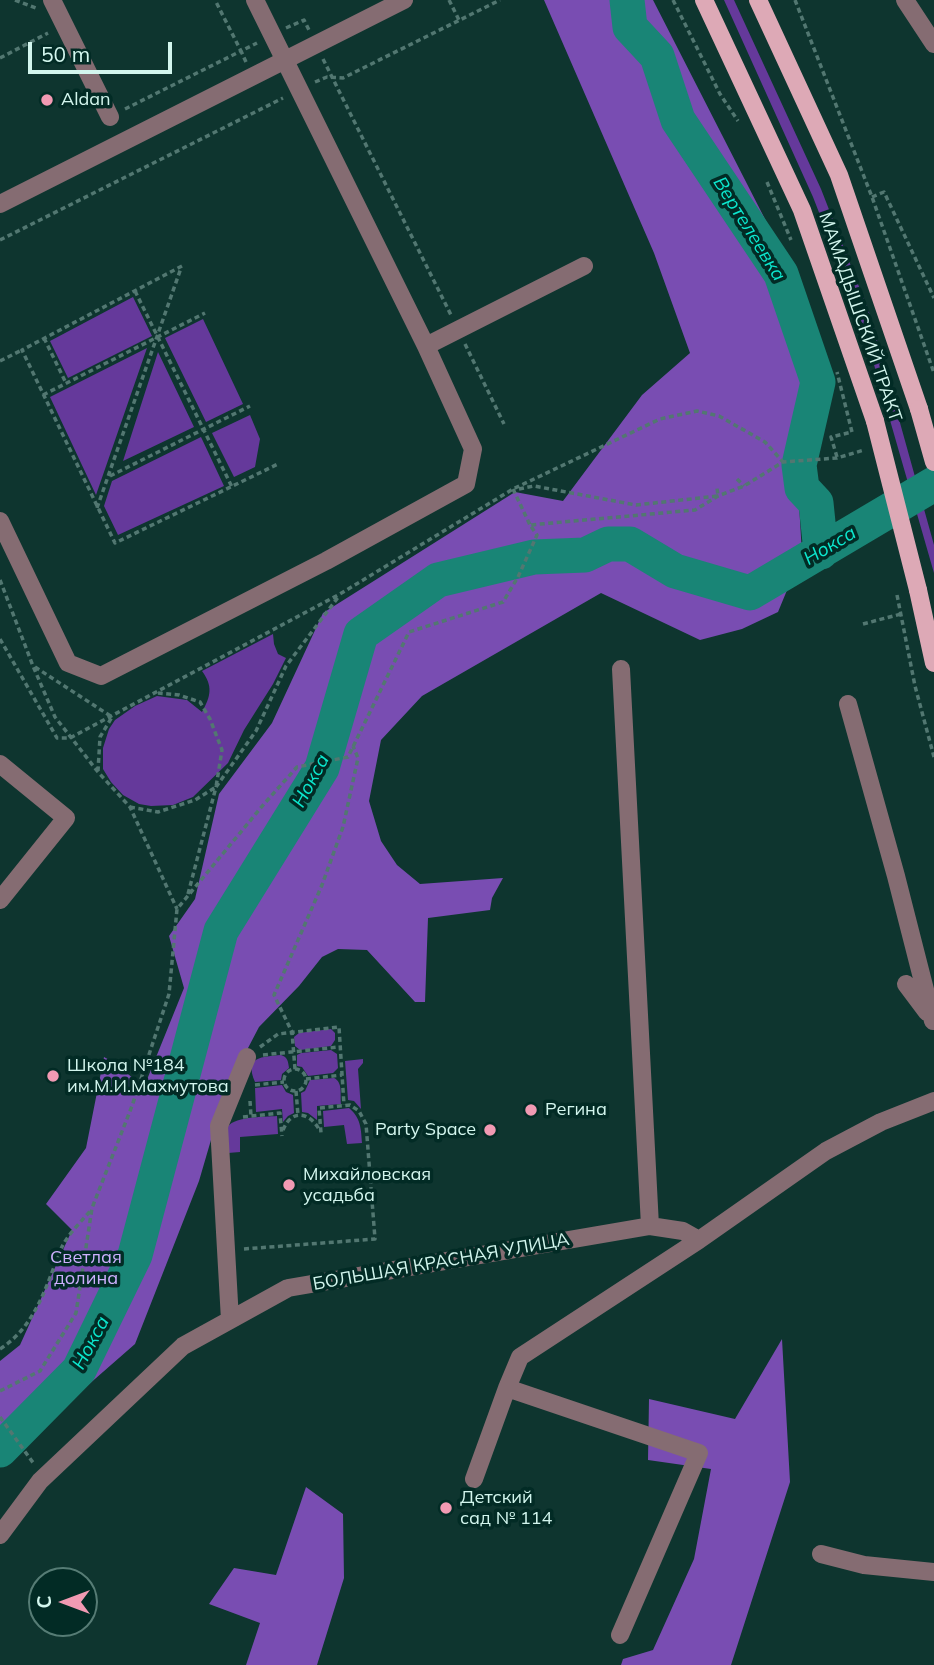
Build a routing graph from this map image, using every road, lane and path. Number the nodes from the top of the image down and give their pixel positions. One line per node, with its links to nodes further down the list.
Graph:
1 (52, 0): 13 (street)
2 (215, 0): 17 (path)
3 (255, 0): 14 (street)
4 (404, 0): 16 (street)
5 (449, 0): 12 (path)
6 (500, 0): 12 (path)
7 (673, 0): 24 (path)
8 (704, 0): 68 (main road, МАМАДЫШСКИЙ ТРАКТ, bridge)
9 (758, 0): 50 (main road, МАМАДЫШСКИЙ ТРАКТ, bridge)
10 (794, 0): 26 (path)
11 (905, 0): 15 (street)
12 (459, 20): 21 (path)
13 (64, 25): 18 (path); 23 (street)
14 (272, 35): 16 (path); 17 (path); 19 (street)
15 (934, 44)
16 (316, 46): 19 (street); 21 (path)
17 (241, 51): 20 (path); 23 (path)
18 (0, 58)
19 (285, 61): 22 (street); 27 (street)
20 (248, 67)
21 (332, 77): 22 (path); 34 (path)
22 (299, 90): 28 (path); 37 (street)
23 (115, 114)
24 (740, 124)
25 (764, 176): 29 (path)
26 (872, 197): 32 (path); 41 (path)
27 (0, 204)
28 (0, 240)
29 (791, 240)
30 (584, 266): 34 (street)
31 (135, 291): 35 (path); 35 (path); 36 (path)
32 (934, 298)
33 (205, 313): 35 (path)
34 (458, 330): 37 (street); 45 (path)
35 (158, 337): 42 (path); 46 (path); 52 (path)
36 (44, 338): 38 (path); 42 (path)
37 (426, 346): 60 (street)
38 (22, 350): 39 (path); 43 (path)
39 (0, 361)
40 (837, 372): 47 (path)
41 (934, 373)
42 (66, 383): 43 (path)
43 (43, 395): 59 (path)
44 (250, 407): 46 (path)
45 (504, 424)
46 (203, 429): 52 (path); 55 (path)
47 (837, 458)
48 (823, 459): 49 (path)
49 (783, 462): 54 (path); 57 (path)
50 (934, 462)
51 (278, 464): 55 (path)
52 (108, 477): 59 (path)
53 (737, 479): 54 (path)
54 (744, 486): 58 (path)
55 (232, 487): 59 (path)
56 (717, 488): 58 (path)
57 (513, 489): 58 (path); 61 (path); 63 (path)
58 (718, 496): 61 (path)
59 (97, 508)
60 (0, 521)
61 (530, 525): 75 (path)
62 (0, 580): 69 (path)
63 (340, 594): 71 (path); 79 (path)
64 (897, 595): 65 (path)
65 (901, 614): 66 (path); 76 (path)
66 (863, 624)
67 (0, 639): 74 (path)
68 (934, 663)
69 (33, 666): 73 (path); 74 (path)
70 (621, 669): 102 (street)
71 (157, 693): 73 (path); 79 (path)
72 (848, 704): 85 (street)
73 (113, 717): 74 (path); 78 (path)
74 (70, 738): 78 (path)
75 (353, 746): 81 (path); 86 (path)
76 (934, 757)
77 (0, 764): 82 (street)
78 (98, 772): 80 (path)
79 (216, 787): 80 (path); 81 (path)
80 (130, 807): 83 (path)
81 (188, 896): 83 (path)
82 (0, 900)
83 (177, 909): 101 (path)
84 (906, 984): 85 (street)
85 (934, 1022)
86 (292, 1032): 87 (path); 88 (path); 89 (path)
87 (340, 1047): 88 (path); 91 (path)
88 (294, 1052): 89 (path); 90 (path)
89 (247, 1056): 93 (path); 105 (street)
90 (295, 1069): 92 (path); 93 (path)
91 (342, 1075): 92 (path); 97 (path)
92 (306, 1079): 94 (path)
93 (284, 1082): 94 (path)
94 (296, 1091): 98 (path)
95 (250, 1096): 99 (path)
96 (934, 1101): 103 (street)
97 (344, 1105): 98 (path); 104 (path)
98 (298, 1115): 100 (path)
99 (251, 1116)
100 (282, 1136)
101 (92, 1208): 106 (path); 108 (path)
102 (650, 1226): 103 (street, БОЛЬШАЯ КРАСНАЯ УЛИЦА); 105 (street, БОЛЬШАЯ КРАСНАЯ УЛИЦА)
103 (699, 1240): 107 (street)
104 (244, 1249)
105 (230, 1320): 112 (street, БОЛЬШАЯ КРАСНАЯ УЛИЦА)
106 (0, 1349)
107 (507, 1388): 111 (street); 115 (street)
108 (0, 1391)
109 (0, 1417): 110 (path)
110 (31, 1460)
111 (474, 1479)
112 (0, 1535)
113 (821, 1554): 114 (street)
114 (934, 1573)
115 (620, 1635)

